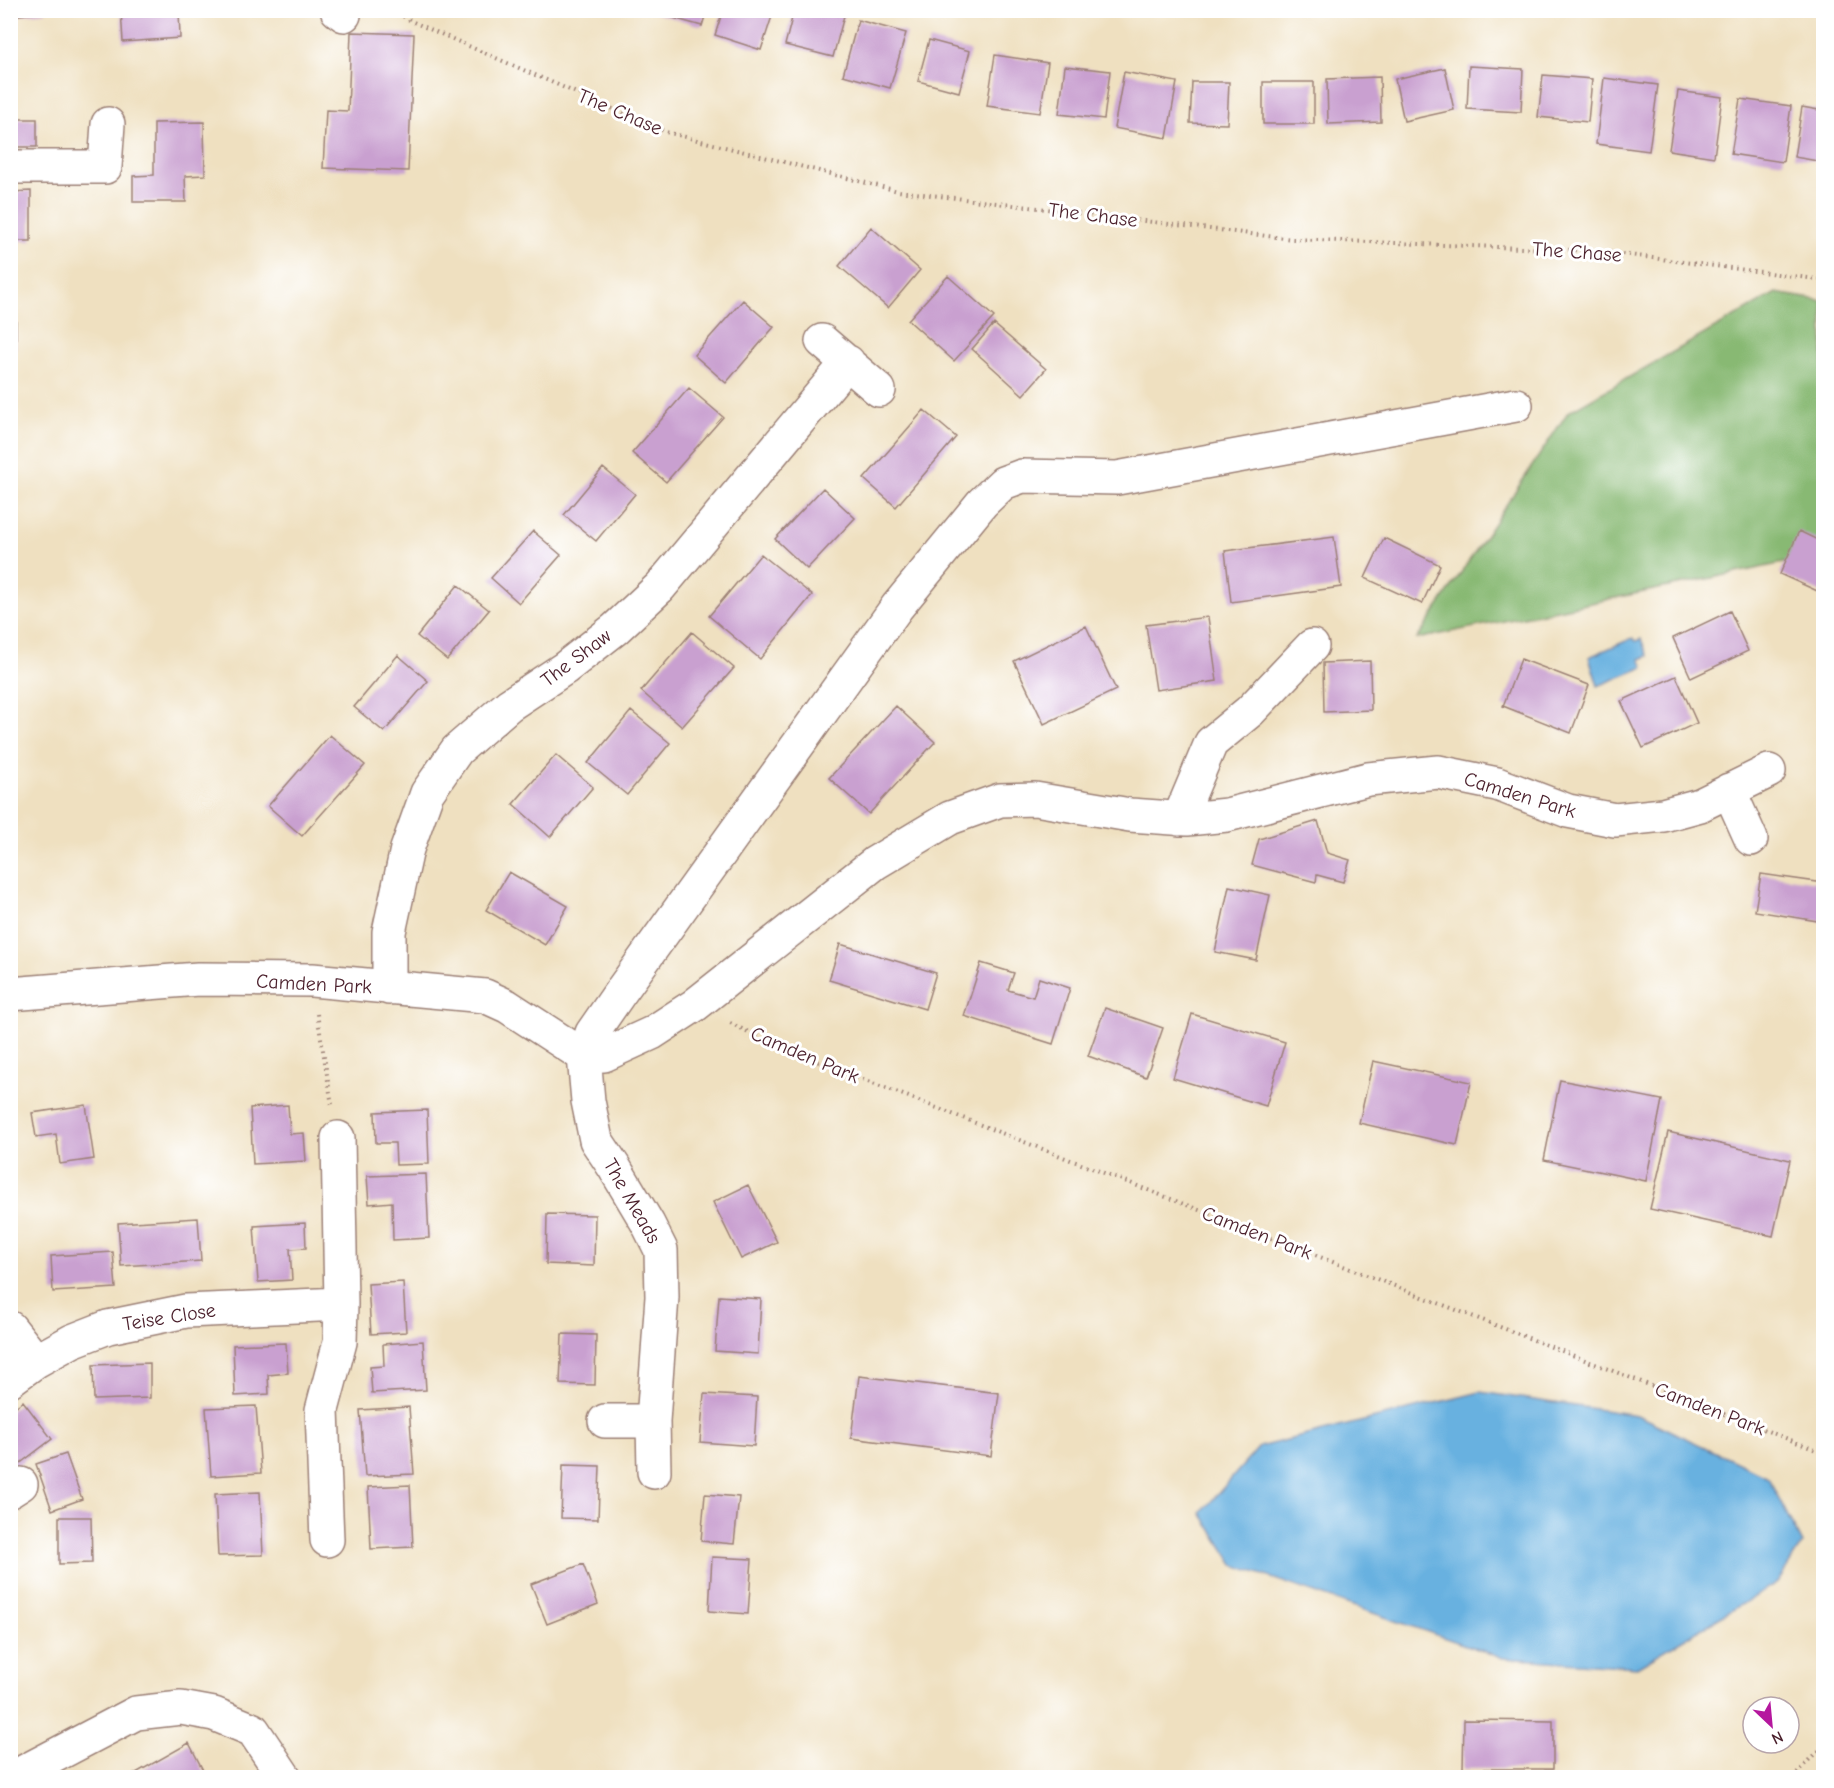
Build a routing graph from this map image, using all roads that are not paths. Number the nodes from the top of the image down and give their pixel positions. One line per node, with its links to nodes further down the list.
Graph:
1 (108, 124): 2 (street)
2 (10, 167)
3 (822, 340): 4 (street)
4 (848, 362): 5 (street); 12 (street, The Shaw)
5 (879, 390)
6 (1516, 405): 14 (street)
7 (1312, 646): 10 (street)
8 (1769, 771): 9 (street, Camden Park)
9 (1729, 790): 10 (street, Camden Park); 11 (street)
10 (1179, 819): 14 (street, Camden Park)
11 (1750, 839)
12 (389, 988): 13 (street, Camden Park); 14 (street, Camden Park)
13 (10, 993)
14 (584, 1056): 20 (street, The Meads)
15 (338, 1138): 16 (street)
16 (341, 1304): 18 (street, Teise Close); 22 (street)
17 (10, 1328): 18 (street)
18 (23, 1371)
19 (605, 1421): 20 (street)
20 (653, 1421): 21 (street, The Meads)
21 (654, 1472)
22 (327, 1540)
23 (12, 1778): 24 (street)
24 (285, 1778)

